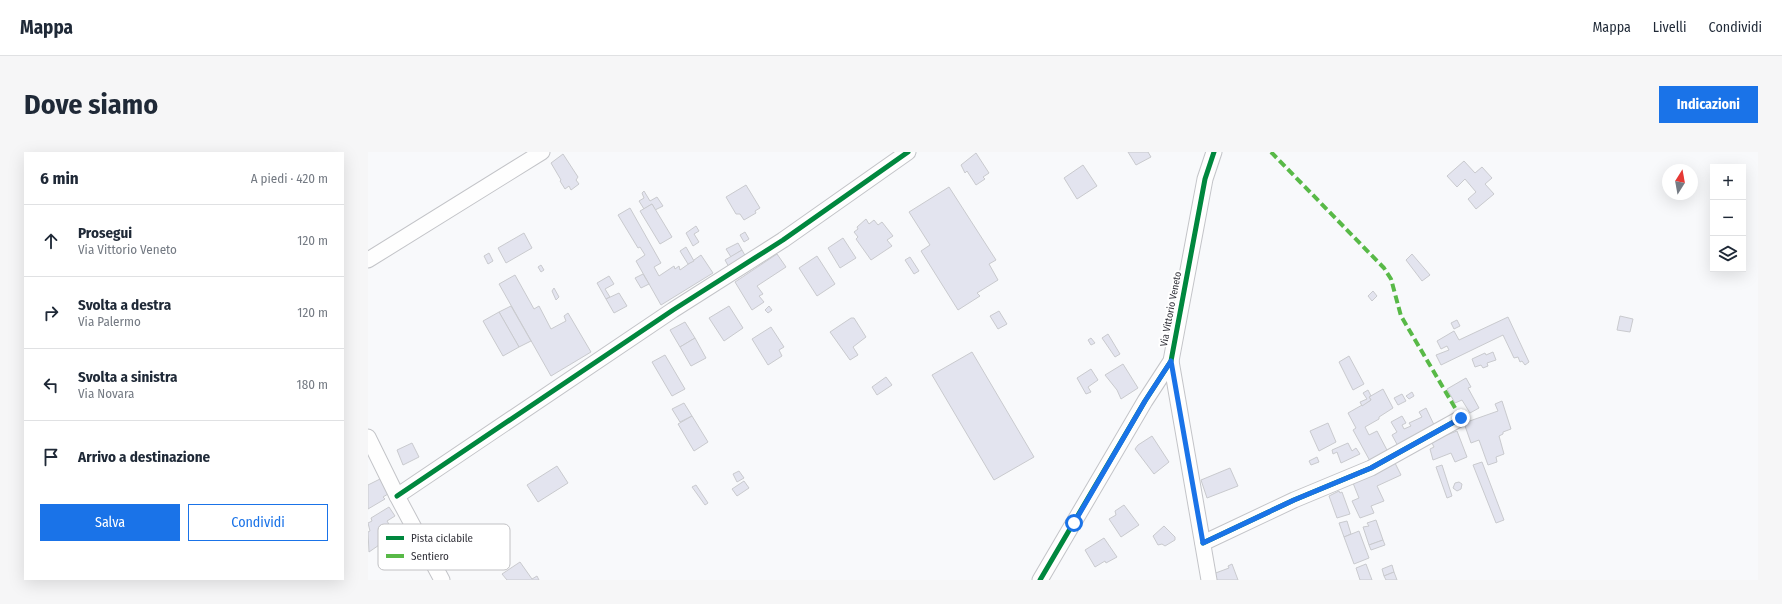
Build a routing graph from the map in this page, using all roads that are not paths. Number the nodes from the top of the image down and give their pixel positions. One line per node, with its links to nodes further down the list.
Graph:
1 (542, 152): 4 (street)
2 (908, 152): 8 (street)
3 (1214, 152): 5 (street, Via Vittorio Veneto)
4 (368, 260)
5 (1171, 361): 10 (street); 13 (street, Via Vittorio Veneto)
6 (1461, 418): 10 (street)
7 (368, 437): 8 (street)
8 (397, 496): 9 (street)
9 (412, 524)
10 (1203, 543): 14 (street)
11 (437, 570): 12 (street)
12 (442, 580)
13 (1040, 580)
14 (1209, 580)

